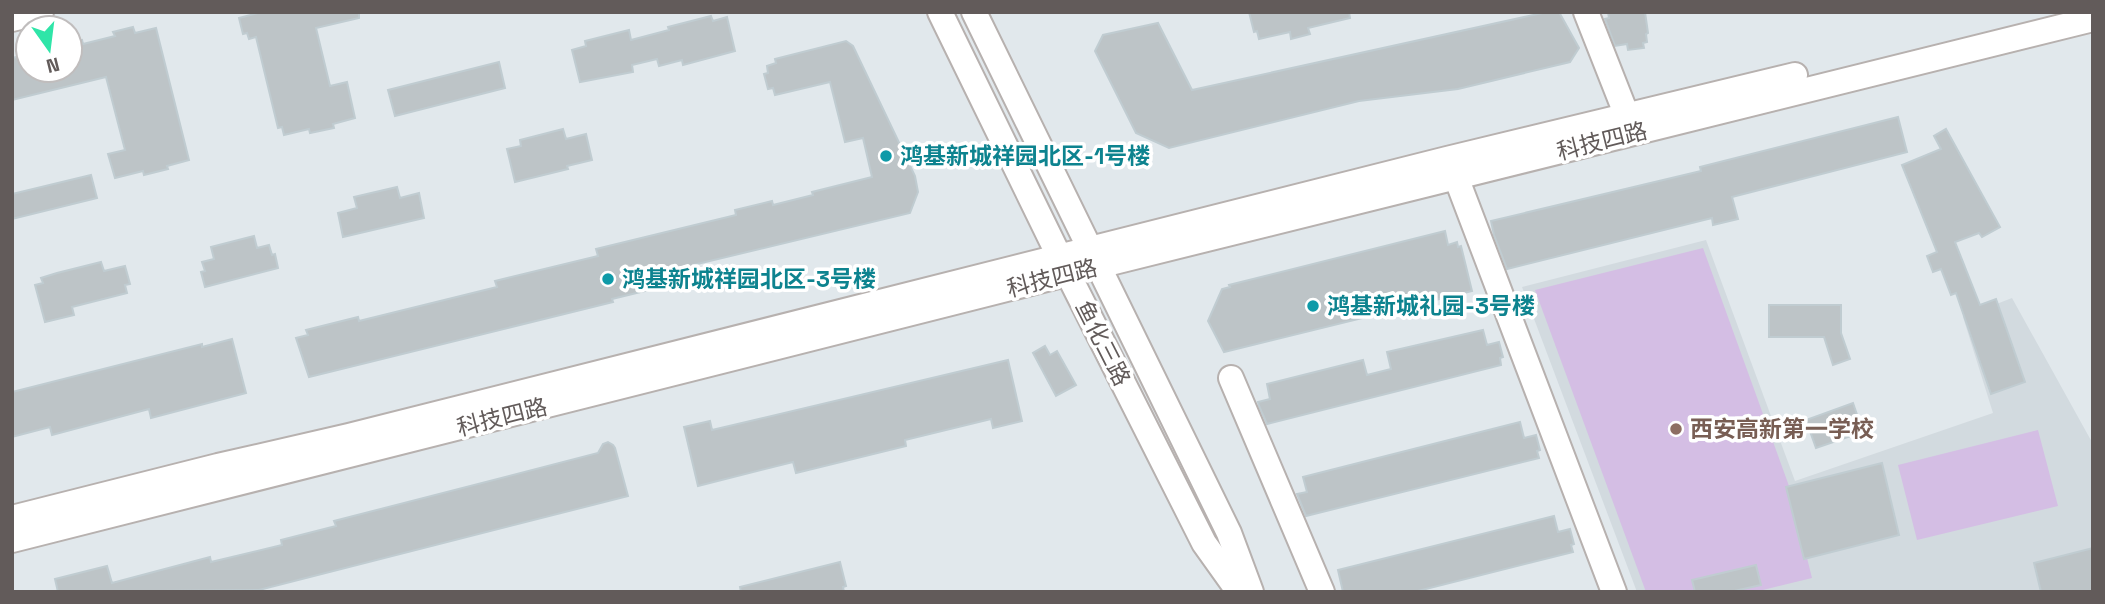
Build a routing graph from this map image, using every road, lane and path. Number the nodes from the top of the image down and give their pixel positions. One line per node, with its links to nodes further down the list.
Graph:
1 (41, 12): 6 (street)
2 (940, 12): 11 (street, 鱼化三路)
3 (974, 12): 10 (street, 鱼化三路)
4 (1586, 12): 8 (street)
5 (2053, 12): 8 (street, 科技四路)
6 (12, 19)
7 (2093, 19): 9 (street, 科技四路)
8 (1628, 116): 10 (street, 科技四路)
9 (1456, 177): 10 (street, 科技四路); 18 (street)
10 (1093, 258): 11 (street, 科技四路); 16 (street, 鱼化三路)
11 (1064, 266): 13 (street, 科技四路); 14 (street, 科技四路); 15 (street, 鱼化三路)
12 (1231, 378): 17 (street)
13 (12, 518)
14 (12, 540)
15 (1239, 592)
16 (1251, 592)
17 (1322, 592)
18 (1615, 592)

